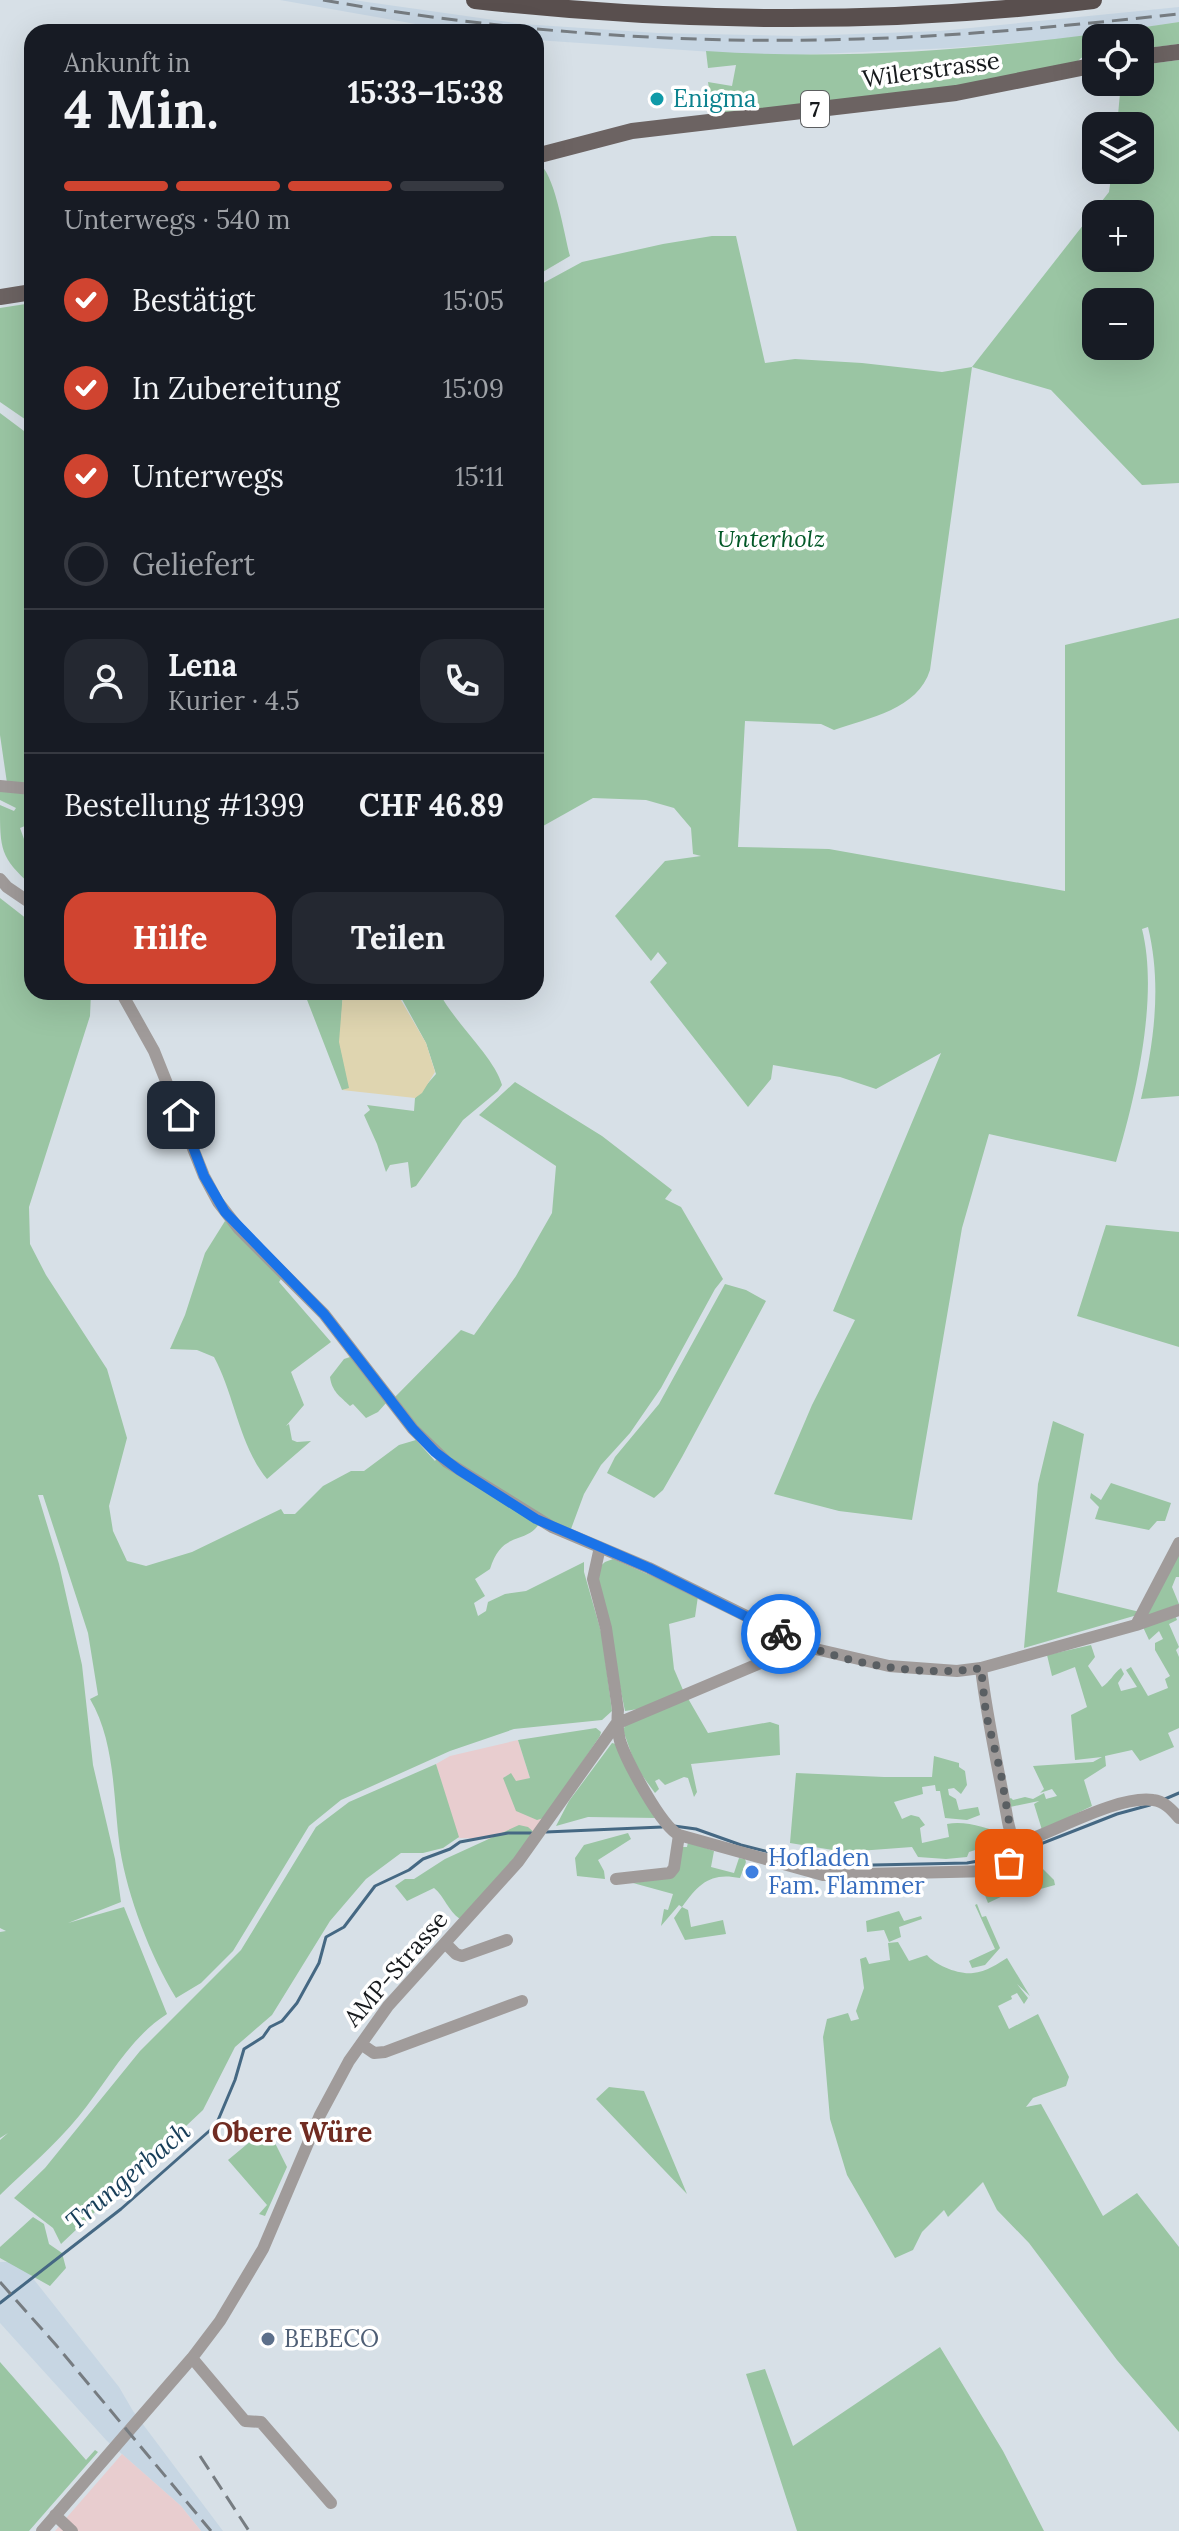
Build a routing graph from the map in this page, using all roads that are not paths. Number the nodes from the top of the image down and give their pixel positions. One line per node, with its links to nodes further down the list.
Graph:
1 (475, 0): 2 (highway)
2 (1093, 0)
3 (1179, 52): 4 (main road)
4 (1154, 55)
5 (1082, 68): 6 (main road, Wilerstrasse / 7)
6 (544, 154)
7 (24, 293): 8 (main road)
8 (0, 297)
9 (0, 786): 10 (street)
10 (24, 788)
11 (0, 879): 12 (street)
12 (24, 899)
13 (125, 1000): 15 (street)
14 (1179, 1543): 17 (street)
15 (600, 1547): 18 (street); 20 (street)
16 (1179, 1610): 17 (street)
17 (1136, 1625): 19 (street)
18 (811, 1648): 19 (street); 20 (street, AMP-Strasse)
19 (981, 1668): 23 (street)
20 (616, 1724): 22 (street); 26 (street, AMP-Strasse)
21 (1179, 1818): 23 (street)
22 (676, 1834): 23 (street); 24 (street)
23 (1012, 1841)
24 (630, 1893)
25 (507, 1940): 26 (street)
26 (445, 1943): 28 (street, AMP-Strasse)
27 (522, 2001): 28 (street)
28 (361, 2044): 29 (street, AMP-Strasse)
29 (192, 2358): 30 (street); 31 (street, AMP-Strasse)
30 (331, 2503)
31 (55, 2515): 32 (street, AMP-Strasse); 33 (street)
32 (42, 2531)
33 (72, 2531)

